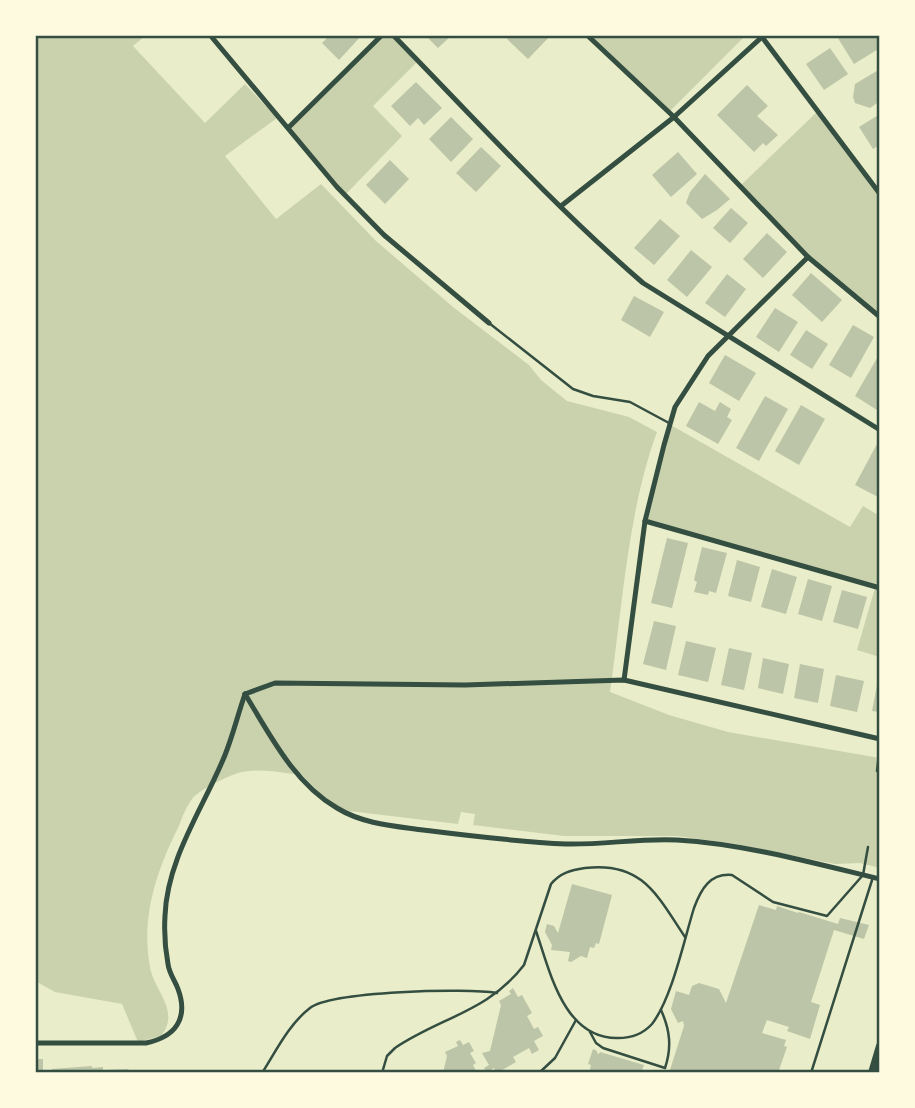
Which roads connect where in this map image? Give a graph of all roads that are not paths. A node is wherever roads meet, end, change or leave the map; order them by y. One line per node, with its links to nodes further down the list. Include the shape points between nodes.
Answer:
1 (210, 35): 7 (street)
2 (382, 35): 7 (street)
3 (393, 35): 9 (street)
4 (587, 35): 6 (street)
5 (762, 36): 6 (street); 8 (street)
6 (674, 117): 9 (street); 10 (street)
7 (289, 127): 12 (street, via 337,187 384,235)
8 (880, 194)
9 (561, 206): 13 (street, via 643,283)
10 (808, 257): 11 (street); 13 (street)
11 (880, 317)
12 (489, 323): 14 (lane, via 573,389 630,402)
13 (728, 335): 14 (street, via 690,382); 15 (street)
14 (670, 423): 16 (street)
15 (880, 430)
16 (645, 522): 17 (street); 18 (street)
17 (880, 588)
18 (624, 680): 19 (street, via 466,685 275,683); 20 (street)
19 (245, 694): 24 (street, via 303,782 352,817 496,839 567,844 667,839 706,842); 32 (street, via 225,755 184,843 164,914 168,967 179,992 180,1022 162,1040)
20 (880, 739)
21 (880, 745): 22 (lane)
22 (877, 771)
23 (868, 847): 24 (lane)
24 (863, 875): 25 (street); 27 (lane, via 823,917 773,902 732,875 721,875 700,893)
25 (877, 878): 37 (lane)
26 (536, 932): 27 (lane, via 556,878 570,871 607,867 633,874 646,884); 28 (lane, via 524,965); 30 (lane, via 553,982)
27 (685, 937): 29 (lane)
28 (497, 993): 34 (lane, via 389,994 320,1002 300,1018); 35 (lane, via 395,1048)
29 (660, 1010): 31 (lane, via 651,1025 635,1036 611,1038); 31 (lane, via 670,1035 665,1068 603,1048)
30 (576, 1020): 31 (lane); 36 (lane, via 555,1058)
31 (590, 1031)
32 (35, 1042)
33 (880, 1046): 38 (main road)
34 (262, 1073)
35 (382, 1073)
36 (538, 1073)
37 (811, 1073)
38 (872, 1073)

